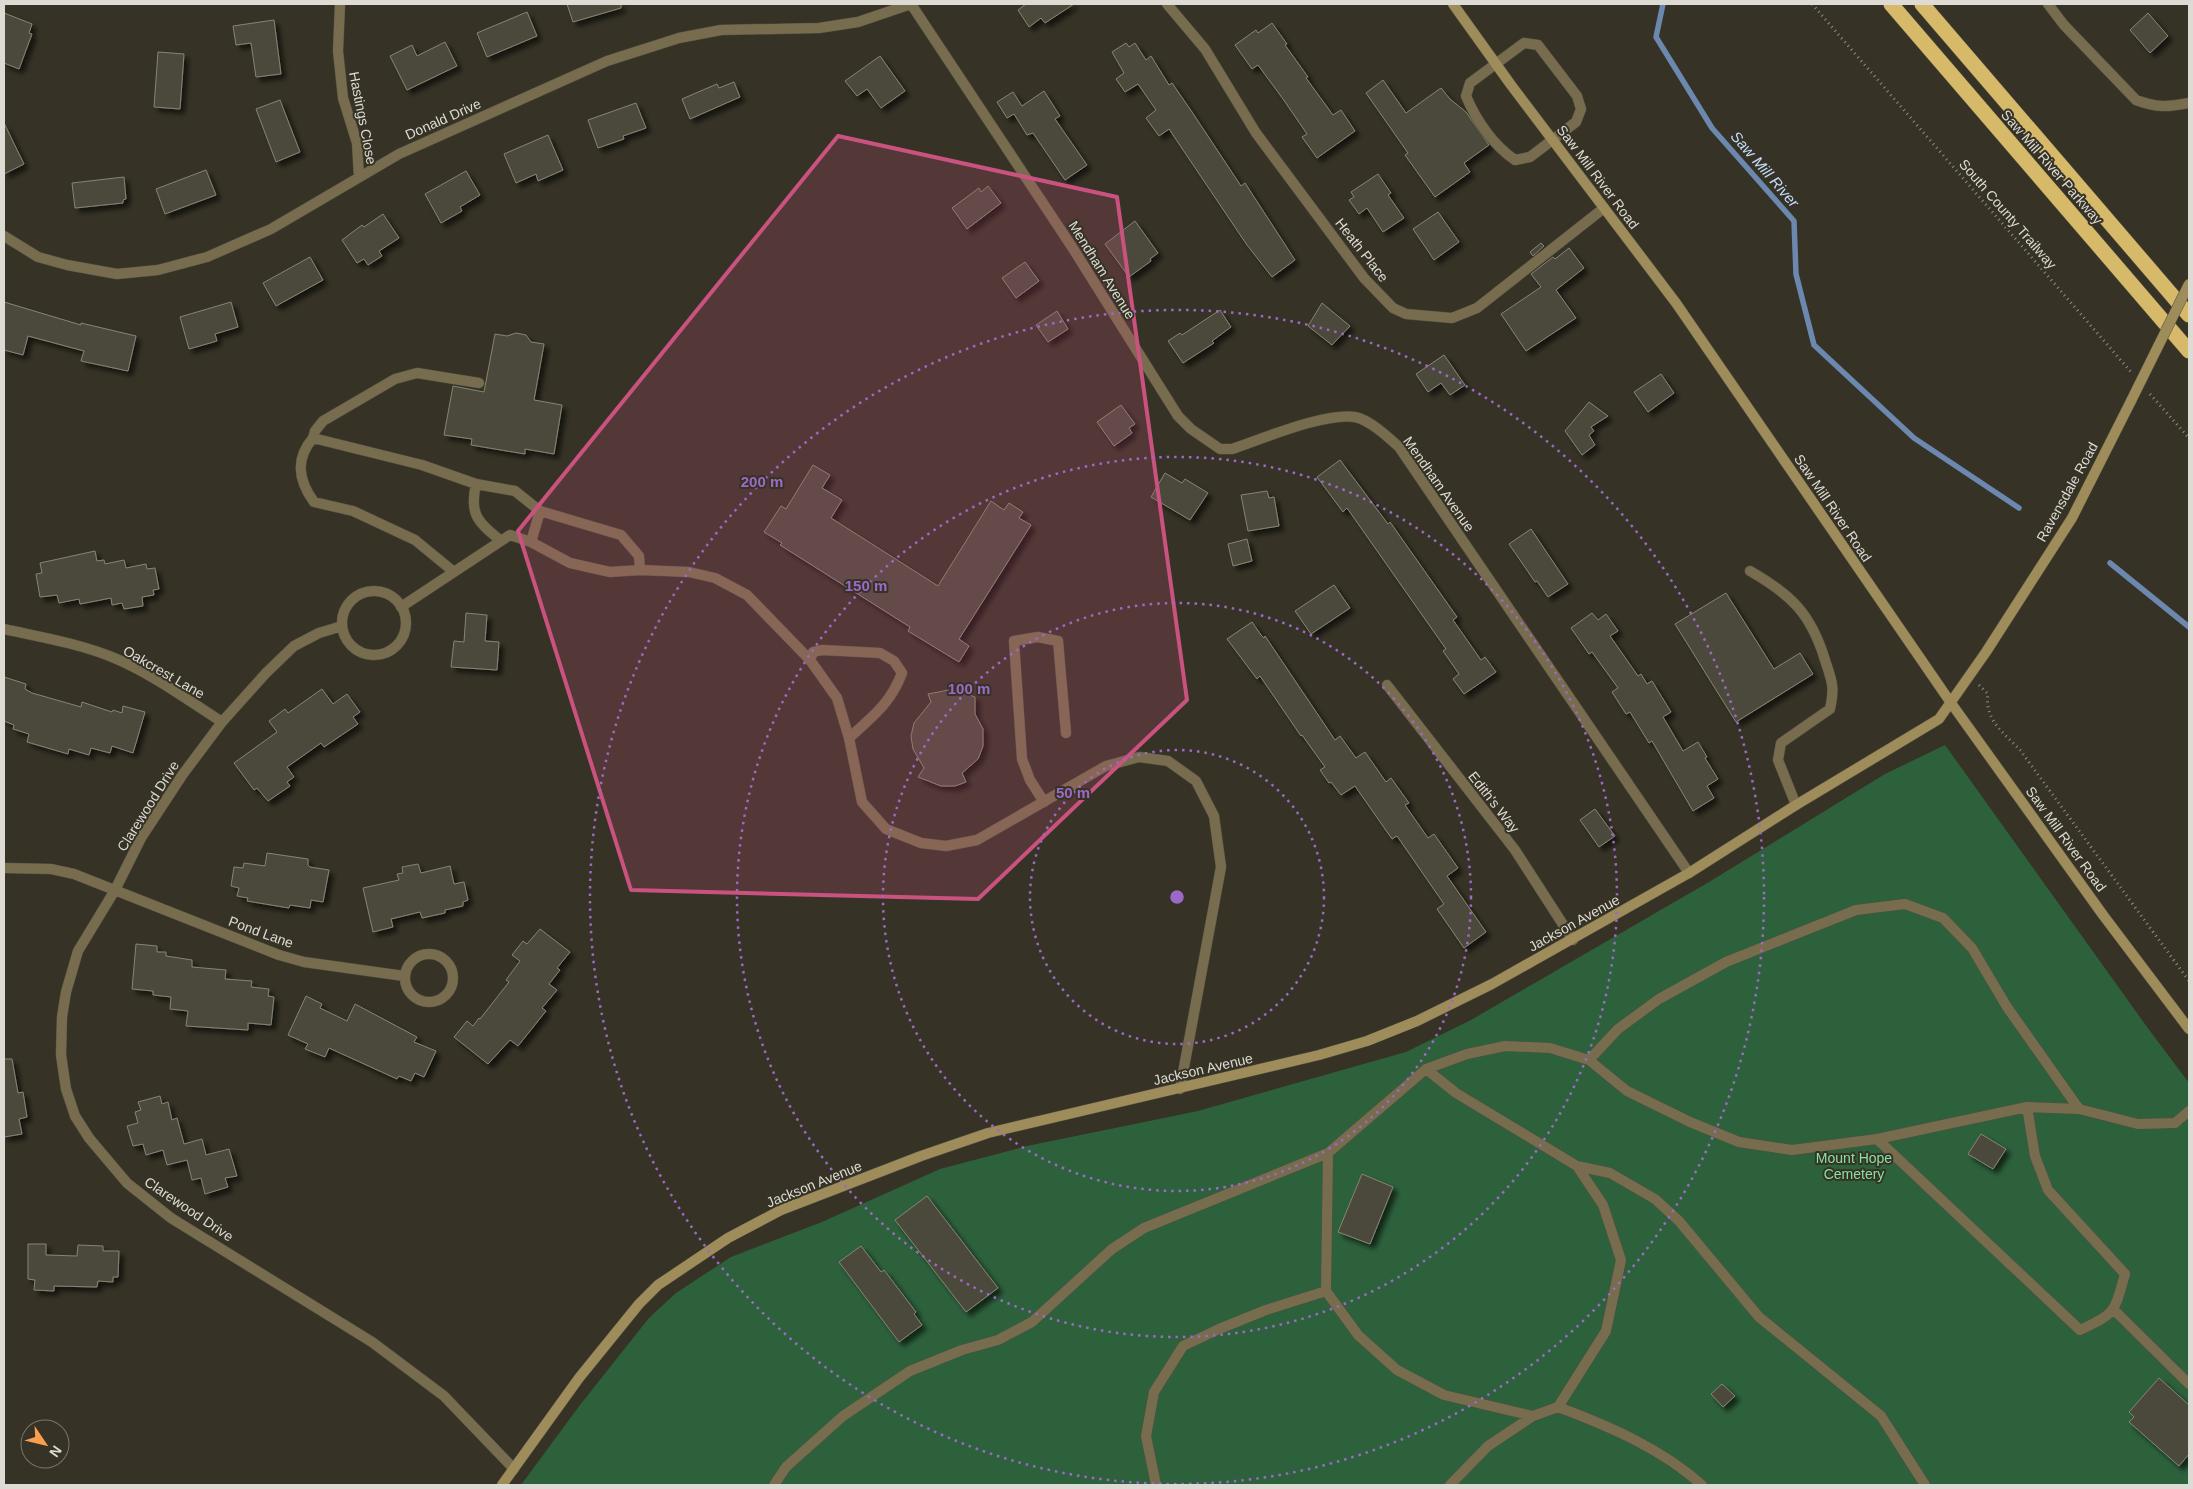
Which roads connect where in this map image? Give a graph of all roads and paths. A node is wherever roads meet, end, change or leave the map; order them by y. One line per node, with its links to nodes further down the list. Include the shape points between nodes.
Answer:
1 (340, 4): 12 (street, Hastings Close, via 338,61 343,98 357,143)
2 (911, 4): 12 (street, Donald Drive, via 858,22 819,28 722,30 679,38 607,61 399,154); 43 (street, Mendham Avenue, via 1072,247 1178,416 1191,430 1220,449 1232,449 1329,417 1356,417 1384,433 1399,448)
3 (1167, 4): 13 (street, Heath Place, via 1204,48 1268,148 1364,278 1393,308 1406,314 1452,318 1477,308)
4 (1453, 4): 9 (main road, Saw Mill River Road)
5 (1812, 4): 18 (path, South County Trailway)
6 (1891, 4): 17 (highway, Saw Mill River Parkway)
7 (1922, 4): 16 (highway, Saw Mill River Parkway)
8 (2048, 4): 10 (street, via 2136,100 2152,106)
9 (1496, 64): 11 (main road, Saw Mill River Road); 11 (street, via 1524,43 1538,45 1577,96 1581,109 1576,122); 11 (street, via 1470,83 1466,96 1501,151 1515,160 1530,157)
10 (2189, 103)
11 (1552, 140): 13 (main road, Saw Mill River Road)
12 (359, 177): 14 (street, Donald Drive, via 271,229 207,257 158,270 117,274 67,265 38,257)
13 (1604, 208): 36 (main road, Saw Mill River Road, via 1676,303)
14 (4, 236)
15 (2189, 284): 34 (main road, Ravensdale Road, bridge, via 2072,518)
16 (2189, 315)
17 (2189, 351)
18 (2132, 374)
19 (479, 383): 21 (street, via 417,373 395,379 324,421)
20 (2145, 388): 22 (path)
21 (313, 438): 23 (street, via 422,465); 29 (street, via 300,460 305,490 314,502 353,511 415,540)
22 (2189, 438)
23 (476, 484): 24 (street, via 515,490); 25 (street, via 475,514 483,526)
24 (540, 512): 26 (street); 27 (street, via 620,535 640,556)
25 (501, 541): 26 (street, via 510,535); 29 (street)
26 (530, 542): 27 (street, via 570,563 610,572)
27 (640, 570): 33 (street, via 688,572 716,578 747,595)
28 (1750, 571): 41 (street, via 1775,585 1809,620 1834,689 1830,709 1781,743 1778,760)
29 (454, 572): 30 (street)
30 (401, 607): 31 (street, via 385,593 364,593 347,606); 31 (street, via 405,617 404,632 388,652 378,655 358,651 347,640)
31 (342, 626): 37 (street, Clarewood Drive, via 294,646)
32 (4, 629): 37 (street, Oakcrest Lane, via 74,644 112,657 146,674)
33 (810, 660): 39 (street, via 837,698); 39 (street, via 814,652 822,650 880,653 894,661 902,673 897,688 882,709)
34 (1970, 676): 36 (main road, Ravensdale Road); 47 (path, via 1988,694 1986,703 2001,733 2026,758)
35 (1387, 685): 45 (street, Edith's Way, via 1515,850)
36 (1951, 703): 41 (main road, Jackson Avenue, via 1939,719); 48 (main road, Saw Mill River Road, via 2103,915)
37 (222, 722): 44 (street, Clarewood Drive, via 141,838)
38 (1066, 733): 40 (street, via 1058,641 1038,637 1014,641 1022,759)
39 (849, 738): 40 (street, via 862,802 886,830 921,843 946,846 977,840)
40 (1044, 802): 51 (street, via 1106,766 1139,757 1168,761 1196,781 1214,816 1221,867)
41 (1796, 805): 43 (main road, Jackson Avenue)
42 (4, 868): 44 (street, Pond Lane, via 51,869)
43 (1689, 873): 45 (main road, Jackson Avenue)
44 (115, 890): 46 (street, Pond Lane, via 279,955 304,962); 63 (street, Clarewood Drive, via 78,952 62,1017 61,1055 66,1089 75,1116 88,1138 127,1184 171,1218 372,1342 444,1396)
45 (1573, 940): 51 (main road, Jackson Avenue, via 1442,1009 1367,1041)
46 (404, 976): 46 (street, via 408,992 428,1002 443,998 452,986 453,978 448,963 442,957 425,953 411,961)
47 (2189, 981)
48 (2189, 1028)
49 (1589, 1060): 50 (street, via 1550,1048 1505,1046 1467,1054); 53 (street, via 1618,1029 1659,999 1726,962 1856,910 1905,904 1943,918 1972,948 2007,1007); 55 (street, via 1627,1091 1739,1142 1792,1150)
50 (1426, 1069): 56 (street); 57 (street, via 1456,1093)
51 (1180, 1089): 63 (main road, Jackson Avenue, via 988,1133 781,1210 728,1238 658,1285 639,1304 579,1378)
52 (2026, 1107): 53 (street); 55 (street); 59 (street, via 2035,1156 2048,1190 2126,1274)
53 (2079, 1109): 54 (street, via 2138,1124 2175,1123)
54 (2189, 1111)
55 (1877, 1139): 59 (street, via 2080,1330)
56 (1328, 1153): 58 (street); 65 (street, via 1144,1228 1112,1248 1032,1322 998,1340 962,1350 910,1371 843,1416 786,1467)
57 (1577, 1166): 61 (street, via 1603,1205 1621,1260 1606,1331); 69 (street, via 1610,1173 1655,1200 1679,1221 1759,1317 1881,1416)
58 (1326, 1291): 62 (street, via 1358,1335 1398,1370 1444,1395); 66 (street, via 1218,1329 1183,1346 1154,1392 1146,1436)
59 (2114, 1310): 60 (street)
60 (2188, 1381)
61 (1558, 1407): 62 (street); 68 (street, via 1608,1425 1685,1470)
62 (1533, 1416): 67 (street, via 1488,1446)
63 (514, 1469): 64 (main road, Jackson Avenue)
64 (502, 1485)
65 (774, 1485)
66 (1156, 1485)
67 (1450, 1485)
68 (1702, 1485)
69 (1925, 1485)

